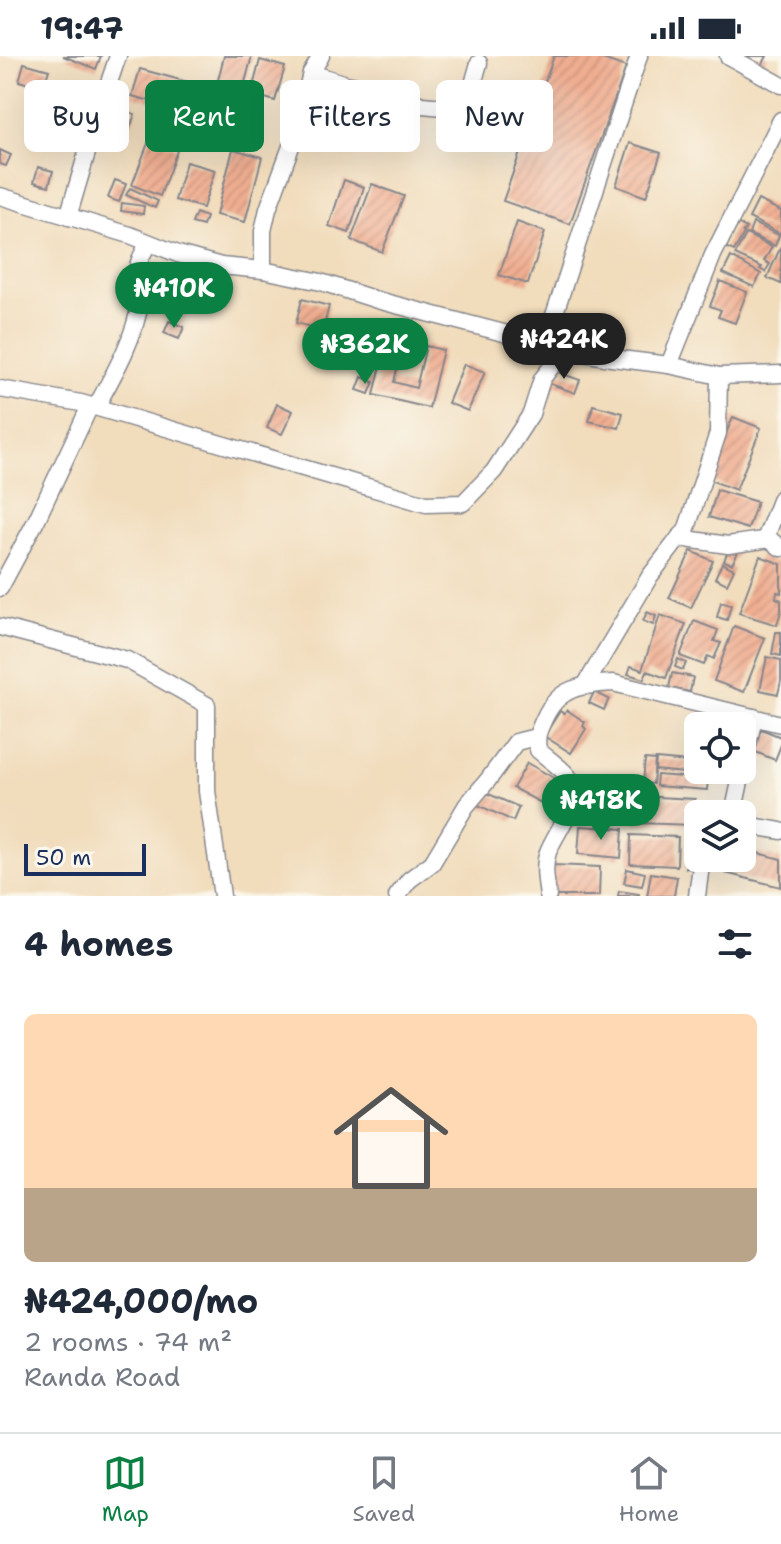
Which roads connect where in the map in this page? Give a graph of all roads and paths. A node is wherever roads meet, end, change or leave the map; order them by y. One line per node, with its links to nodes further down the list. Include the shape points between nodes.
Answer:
1 (118, 56): 12 (street)
2 (321, 56): 6 (street)
3 (639, 56): 15 (street)
4 (728, 56): 8 (street)
5 (479, 63): 7 (street)
6 (311, 73): 9 (street); 14 (street, via 268,209)
7 (474, 80)
8 (781, 85)
9 (436, 106)
10 (781, 120): 17 (street, via 713,255)
11 (0, 196): 12 (street)
12 (68, 217): 13 (street)
13 (149, 243): 14 (street, via 221,266); 21 (street, via 137,266 141,299 136,318 121,361)
14 (263, 270): 15 (street)
15 (545, 343): 16 (street)
16 (565, 349): 17 (street); 21 (street, via 542,379 531,414 494,471 463,503 426,504)
17 (669, 365): 19 (street)
18 (781, 374): 19 (street)
19 (719, 376): 23 (street, via 718,433 686,531)
20 (0, 389): 21 (street)
21 (93, 407): 25 (street)
22 (781, 498): 24 (street, via 766,537)
23 (679, 538): 24 (street); 27 (street, via 650,576)
24 (776, 544)
25 (0, 588)
26 (0, 627): 35 (street, via 127,660 207,705 207,791)
27 (586, 684): 28 (street, via 613,683); 31 (street, via 549,705)
28 (733, 712)
29 (756, 718): 30 (street)
30 (781, 724)
31 (536, 737): 36 (street, via 516,742 466,806 432,863); 37 (street, via 538,750 574,788 574,801 548,853)
32 (756, 827): 33 (street)
33 (781, 831)
34 (700, 872): 38 (street)
35 (222, 896)
36 (397, 896)
37 (548, 896)
38 (697, 896)

